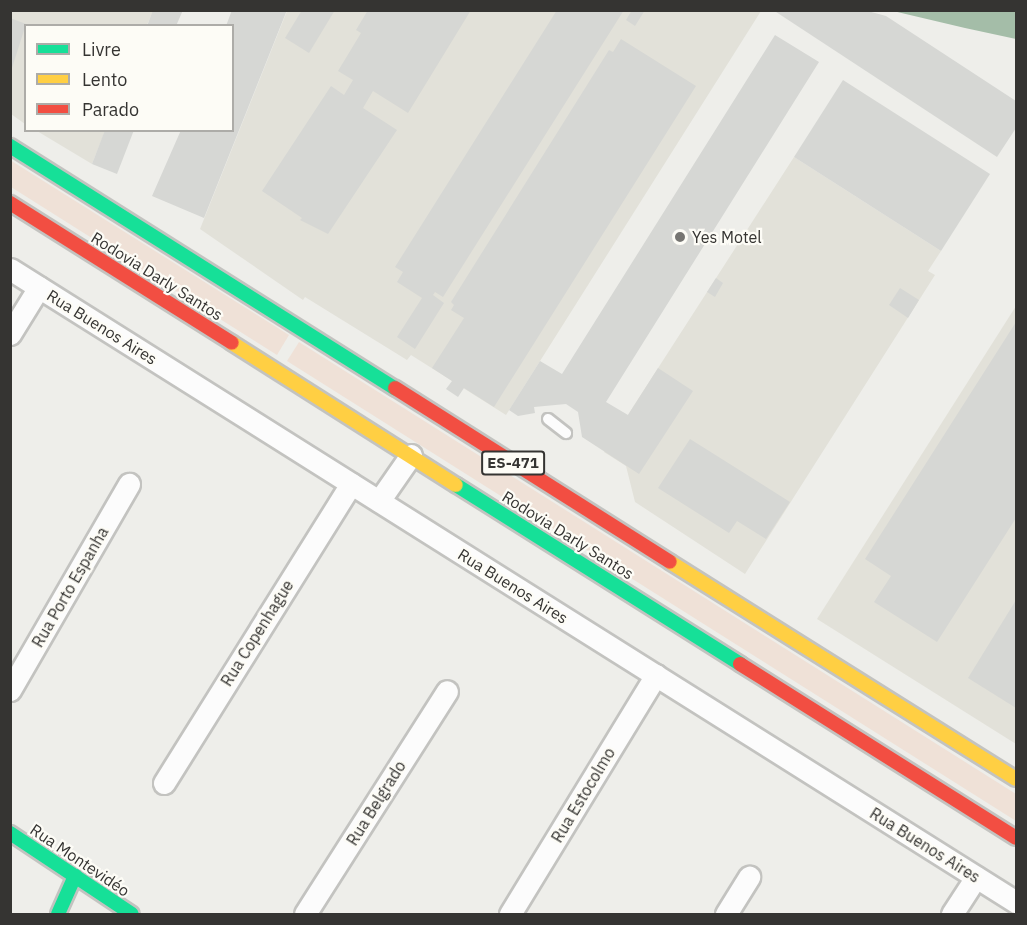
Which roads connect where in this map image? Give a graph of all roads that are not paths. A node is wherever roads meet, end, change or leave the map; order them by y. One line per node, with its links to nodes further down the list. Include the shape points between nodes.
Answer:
1 (10, 146): 15 (main road, Rodovia Darly Santos / ES-471)
2 (10, 203): 8 (main road, Rodovia Darly Santos / ES-471)
3 (10, 269): 4 (street, Rua Buenos Aires)
4 (39, 287): 5 (street); 10 (street, Rua Buenos Aires)
5 (10, 334)
6 (548, 419): 7 (lane)
7 (566, 434)
8 (411, 455): 11 (street); 18 (main road, Rodovia Darly Santos / ES-471)
9 (129, 484): 13 (street, Rua Porto Espanha)
10 (351, 484): 11 (street, Rua Buenos Aires); 16 (street, Rua Copenhague)
11 (379, 501): 12 (street, Rua Buenos Aires)
12 (656, 675): 21 (street, Rua Buenos Aires); 26 (street, Rua Estocolmo)
13 (10, 690)
14 (447, 691): 25 (street, Rua Belgrado)
15 (1017, 779)
16 (164, 783)
17 (10, 833): 19 (main road, Rua Montevidéo)
18 (1017, 838)
19 (75, 876): 23 (main road); 24 (main road, Rua Montevidéo)
20 (749, 877): 27 (street)
21 (976, 877): 22 (street, Rua Buenos Aires); 28 (street)
22 (1017, 902)
23 (58, 915)
24 (132, 915)
25 (305, 915)
26 (510, 915)
27 (726, 915)
28 (952, 915)

